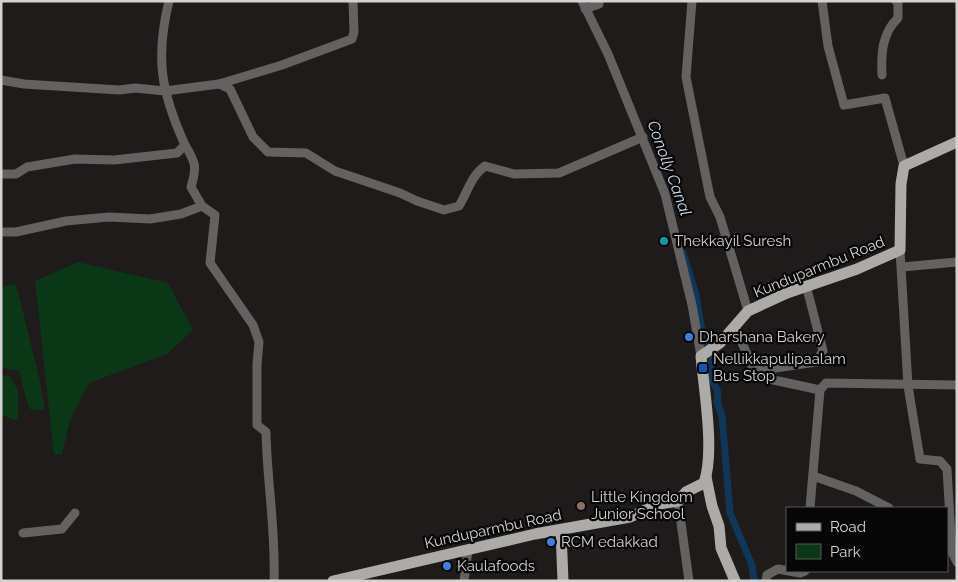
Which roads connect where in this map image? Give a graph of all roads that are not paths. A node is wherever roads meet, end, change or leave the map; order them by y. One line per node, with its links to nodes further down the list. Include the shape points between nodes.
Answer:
1 (169, 1): 11 (street, via 161,74)
2 (353, 1): 10 (street, via 352,39)
3 (692, 1): 23 (street, via 686,77 710,197 720,217)
4 (896, 1): 8 (street, via 898,18 889,26 883,45)
5 (599, 2): 7 (street)
6 (825, 2): 15 (street, via 828,46 844,105 885,98)
7 (584, 6): 12 (street)
8 (882, 76)
9 (1, 80): 11 (street)
10 (219, 84): 11 (street); 12 (street, via 230,89 253,137 268,152 306,153 335,171 444,210 459,206 474,174 485,166 514,174 559,173)
11 (165, 91): 14 (street)
12 (643, 137): 25 (street, via 670,212)
13 (957, 142): 15 (main road)
14 (185, 145): 16 (street, via 177,153 114,160 75,158 27,167 16,174); 17 (street, via 196,171 191,187)
15 (904, 166): 19 (main road, Kunduparmbu Road)
16 (1, 174)
17 (202, 206): 18 (street, via 181,214 150,219 109,217); 43 (street, via 215,215 210,263 253,325 259,342 257,425 266,432)
18 (1, 232)
19 (900, 250): 21 (street); 22 (main road, Kunduparmbu Road)
20 (957, 262): 21 (street)
21 (902, 266): 28 (street)
22 (806, 286): 23 (main road, Kunduparmbu Road); 26 (street, via 822,352 816,362)
23 (748, 311): 24 (main road, Kunduparmbu Road)
24 (735, 326): 25 (main road, Kunduparmbu Road); 26 (street)
25 (707, 353): 30 (main road)
26 (754, 371): 29 (street, via 769,379)
27 (957, 385): 28 (street)
28 (908, 386): 29 (street, via 826,383); 38 (street, via 920,459 940,461 947,469)
29 (820, 390): 31 (street)
30 (706, 476): 32 (main road, Kunduparmbu Road, via 704,484 686,492); 48 (main road, via 719,526 721,548)
31 (813, 476): 33 (street); 34 (street, via 856,491)
32 (678, 500): 36 (main road, Kunduparmbu Road, via 630,516); 47 (street)
33 (810, 507)
34 (887, 507)
35 (75, 513): 37 (street, via 62,529)
36 (560, 530): 39 (main road, Kunduparmbu Road); 46 (main road)
37 (23, 534)
38 (949, 540): 40 (street)
39 (468, 550): 44 (main road, Kunduparmbu Road); 45 (street)
40 (952, 552): 41 (street)
41 (957, 562)
42 (786, 570): 49 (street, via 778,569 767,575)
43 (274, 581)
44 (333, 581)
45 (464, 581)
46 (563, 581)
47 (689, 581)
48 (735, 581)
49 (766, 581)

